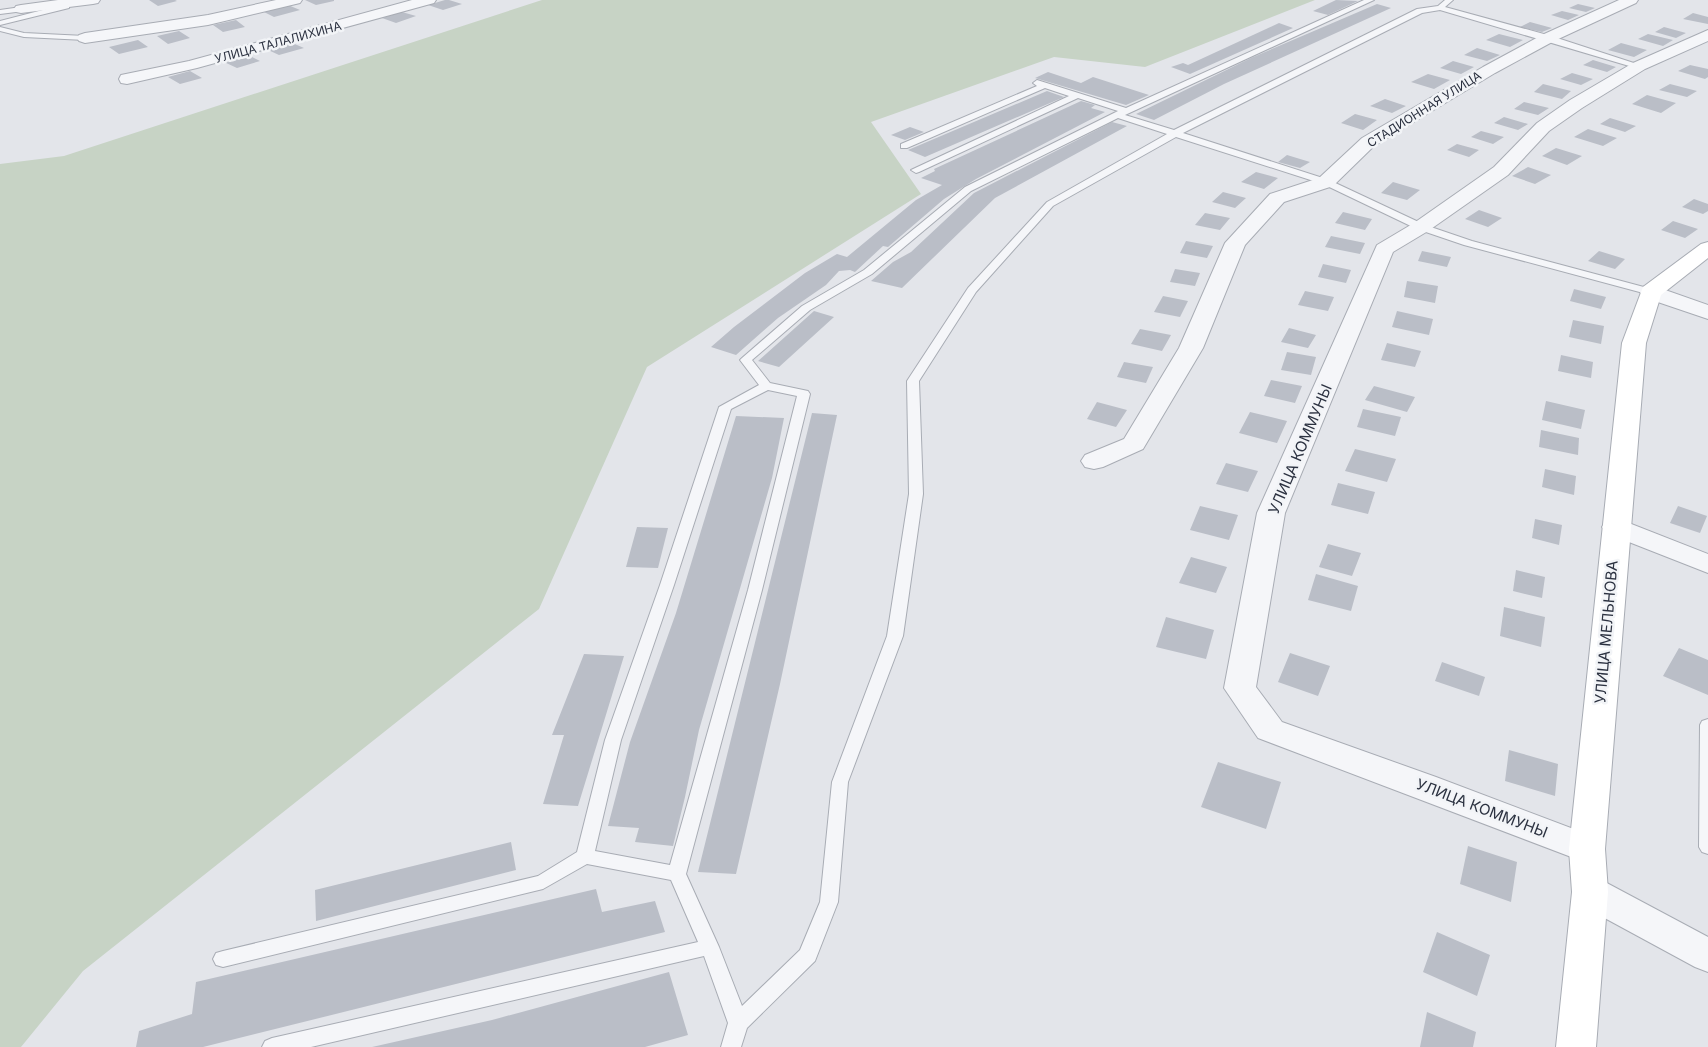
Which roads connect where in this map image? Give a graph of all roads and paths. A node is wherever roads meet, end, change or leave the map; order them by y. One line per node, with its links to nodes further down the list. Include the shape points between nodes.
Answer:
1 (295, 0): 12 (street, via 208,20)
2 (429, 0): 15 (street, УЛИЦА ТАЛАЛИХИНА, via 191,65)
3 (1370, 0): 17 (lane)
4 (1631, 0): 13 (street, СТАДИОННАЯ УЛИЦА)
5 (88, 1): 7 (street); 9 (lane)
6 (1445, 4): 13 (lane); 18 (lane, via 1420,11)
7 (21, 9): 8 (lane)
8 (0, 12)
9 (0, 23)
10 (0, 30): 12 (lane, via 24,35)
11 (1708, 35): 14 (street, УЛИЦА КОММУНЫ)
12 (85, 38)
13 (1548, 38): 14 (lane); 21 (street, СТАДИОННАЯ УЛИЦА, via 1368,142)
14 (1639, 66): 22 (street, УЛИЦА КОММУНЫ, via 1543,127 1501,171)
15 (127, 79)
16 (1078, 96): 17 (lane); 19 (lane, via 1041,84); 20 (lane)
17 (1122, 113): 18 (lane); 26 (lane, via 968,189 868,272 806,308 746,360)
18 (1174, 134): 21 (lane); 39 (lane, via 1050,204 972,290 913,381 916,494 895,636 840,782 829,902 808,955)
19 (904, 146)
20 (916, 170)
21 (1326, 182): 22 (lane); 27 (street, СТАДИОННАЯ УЛИЦА, via 1277,198 1235,243 1191,348 1134,444)
22 (1421, 228): 24 (lane); 32 (street, УЛИЦА КОММУНЫ, via 1384,249 1271,513 1240,688 1270,730)
23 (1708, 248): 24 (main road)
24 (1651, 292): 25 (street); 28 (main road, УЛИЦА МЕЛЬНОВА, via 1634,343)
25 (1708, 312)
26 (766, 386): 33 (lane, via 725,407 613,740); 34 (lane, via 804,394 756,590)
27 (1094, 461)
28 (1616, 528): 29 (street); 32 (main road, УЛИЦА МЕЛЬНОВА)
29 (1708, 564)
30 (1708, 725): 31 (lane)
31 (1708, 848)
32 (1587, 849): 35 (main road, УЛИЦА МЕЛЬНОВА)
33 (585, 856): 34 (lane); 38 (lane, via 543,882)
34 (677, 874): 36 (lane)
35 (1590, 892): 37 (street); 42 (main road, УЛИЦА МЕЛЬНОВА)
36 (710, 947): 39 (lane); 40 (lane)
37 (1708, 956)
38 (223, 959)
39 (738, 1022): 41 (lane)
40 (272, 1047)
41 (732, 1047)
42 (1576, 1047)

